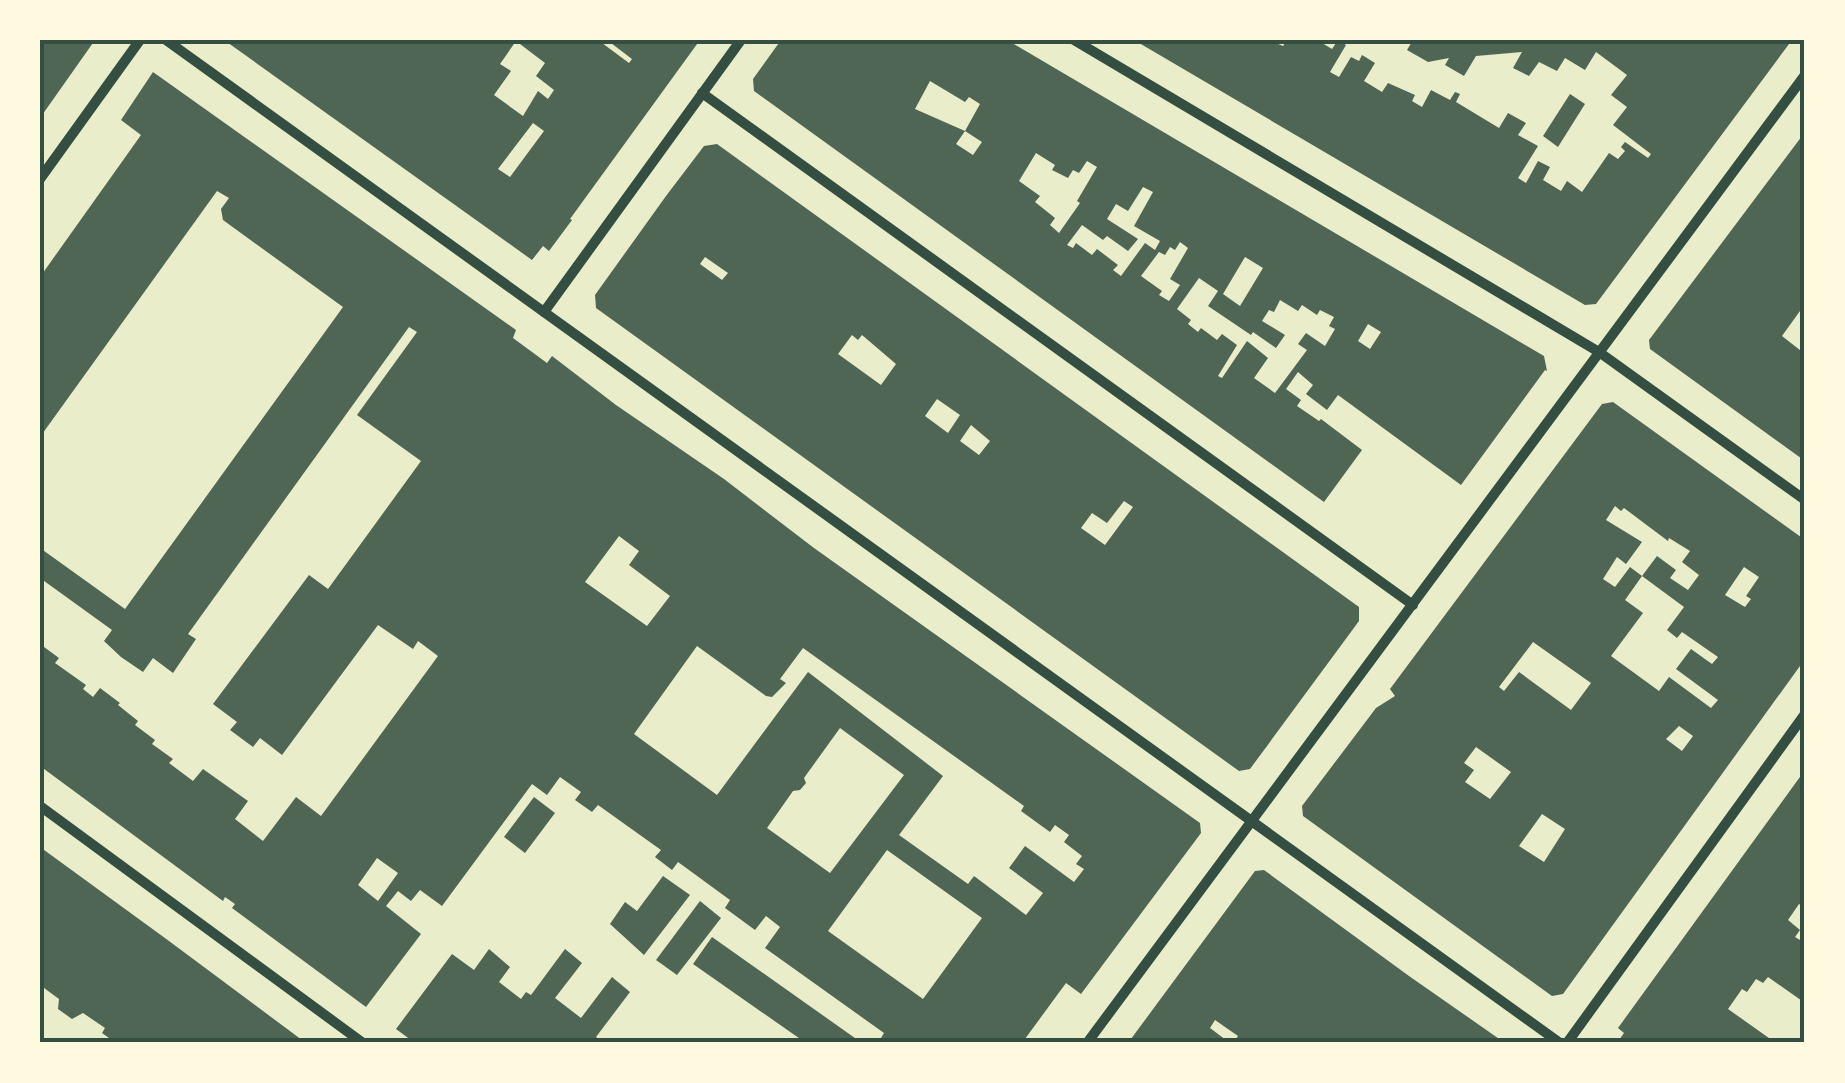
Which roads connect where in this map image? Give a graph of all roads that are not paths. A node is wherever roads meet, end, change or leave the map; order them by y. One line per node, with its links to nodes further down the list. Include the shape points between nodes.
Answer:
1 (140, 40): 7 (street)
2 (166, 40): 8 (street)
3 (741, 40): 6 (street)
4 (1074, 40): 9 (street)
5 (1805, 75): 9 (street)
6 (702, 93): 8 (street); 11 (street)
7 (40, 179)
8 (544, 312): 14 (street)
9 (1599, 352): 10 (street); 11 (street)
10 (1805, 500)
11 (1413, 605): 14 (street)
12 (1805, 714): 18 (street)
13 (40, 806): 15 (street)
14 (1251, 820): 16 (street); 17 (street)
15 (363, 1043)
16 (1087, 1043)
17 (1560, 1043)
18 (1567, 1043)

